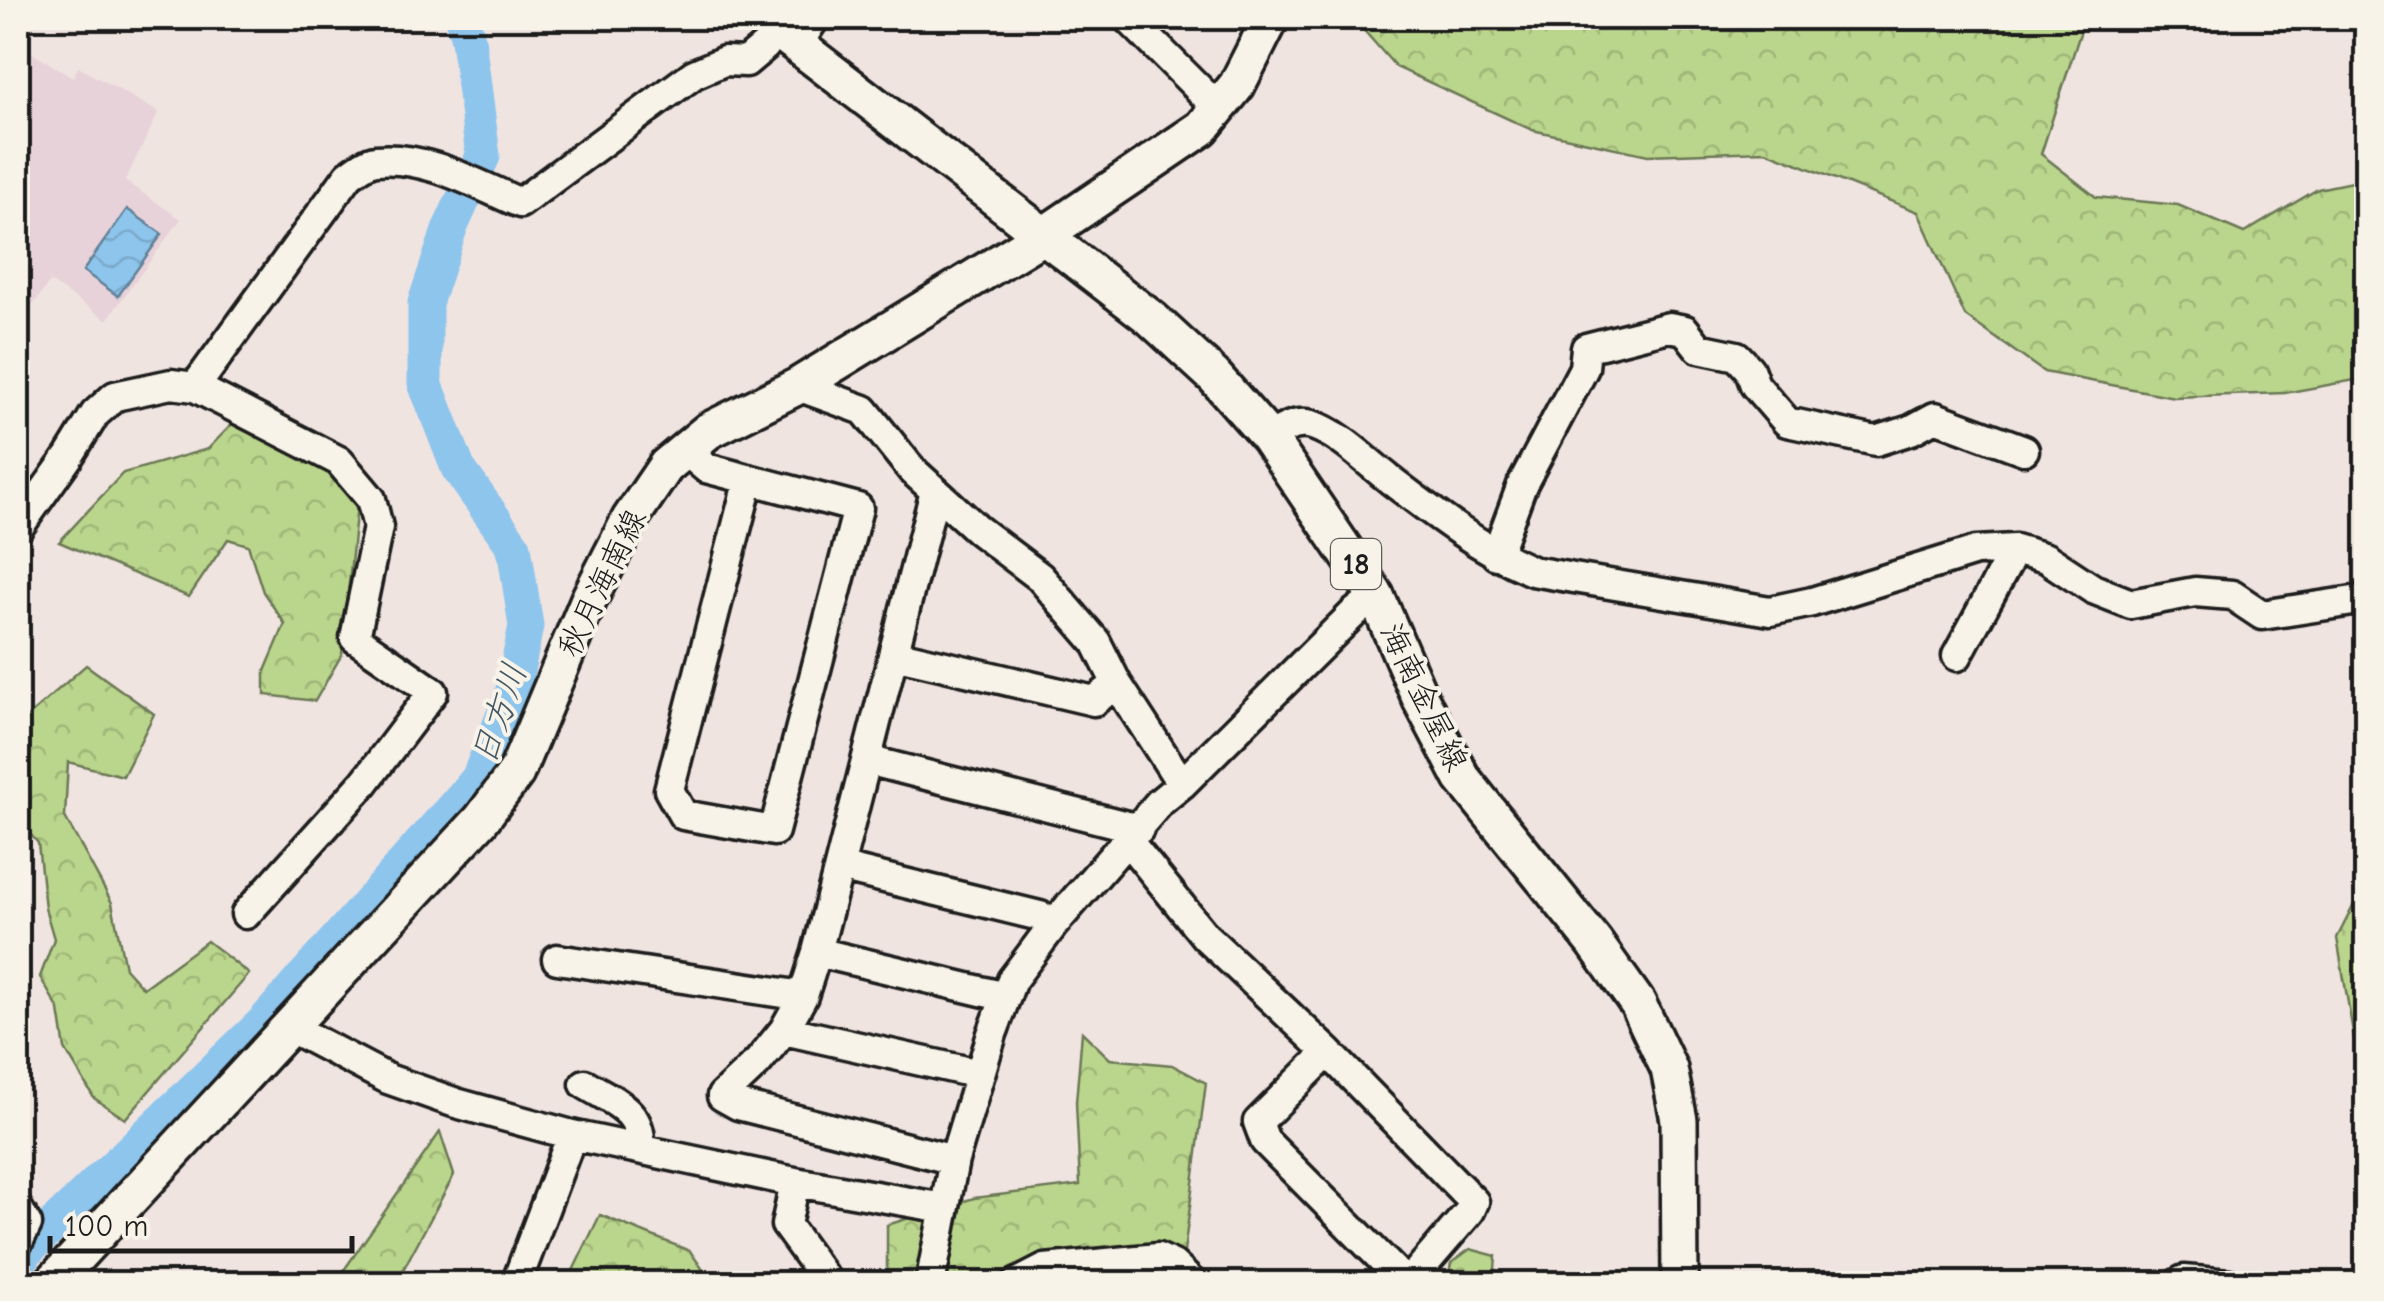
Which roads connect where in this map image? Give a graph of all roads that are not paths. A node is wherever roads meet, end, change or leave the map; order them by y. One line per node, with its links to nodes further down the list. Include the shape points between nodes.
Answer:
1 (1128, 18): 4 (street)
2 (1271, 18): 4 (main road, 秋月海南線, via 1237,86)
3 (788, 27): 5 (main road, 海南金屋線 / 18); 7 (street, via 746,62 724,61 694,74 520,203 410,162 372,160 348,175)
4 (1218, 108): 5 (main road, 秋月海南線, via 1202,128)
5 (1044, 235): 6 (main road, 秋月海南線); 8 (main road, 海南金屋線 / 18, via 1152,319)
6 (798, 386): 9 (main road, 秋月海南線, via 708,431); 12 (street, via 864,410)
7 (194, 387): 13 (street, via 170,384 115,396 94,414); 25 (street, via 339,461 371,498 378,528 355,638 434,692 364,783)
8 (1268, 437): 15 (street, via 1298,423 1314,425); 16 (main road, 海南金屋線 / 18)
9 (686, 450): 11 (street, via 706,468); 31 (main road, 秋月海南線, via 666,466 630,520 516,772 481,820)
10 (2024, 450): 15 (street, via 1935,417 1876,442 1787,422 1737,356 1700,348 1685,330 1669,327 1586,348 1584,368 1522,485)
11 (749, 479): 11 (street, via 858,508 774,831 683,815 668,790)
12 (935, 491): 18 (street); 20 (street, via 1040,577 1096,642)
13 (18, 528)
14 (2016, 549): 15 (street, via 1976,551 1770,611 1532,571); 17 (street, via 2131,604 2195,592 2232,596 2262,615); 19 (street)
15 (1496, 555)
16 (1376, 596): 22 (street); 50 (main road, 海南金屋線 / 18, via 1462,778 1616,973 1669,1069 1679,1120)
17 (2366, 599)
18 (894, 654): 20 (street, via 1094,701); 21 (street)
19 (1957, 656)
20 (1117, 684): 22 (street)
21 (866, 760): 23 (street); 24 (street)
22 (1182, 784): 23 (street)
23 (1134, 835): 26 (street); 33 (street, via 1205,936)
24 (839, 868): 26 (street); 27 (street)
25 (246, 914)
26 (1054, 924): 30 (street)
27 (817, 952): 29 (street); 30 (street)
28 (557, 958): 29 (street)
29 (803, 996): 32 (street)
30 (1006, 997): 34 (street)
31 (290, 1028): 36 (street, via 388,1080); 43 (main road, 秋月海南線)
32 (784, 1030): 34 (street); 38 (street, via 722,1096)
33 (1328, 1052): 49 (street, via 1474,1202); 49 (street, via 1258,1122 1265,1142)
34 (980, 1074): 38 (street)
35 (585, 1084): 37 (street, via 632,1113 641,1128)
36 (572, 1135): 37 (street); 44 (street)
37 (640, 1149): 39 (street)
38 (954, 1160): 40 (street)
39 (794, 1182): 40 (street); 45 (street, via 786,1225)
40 (944, 1208): 46 (street)
41 (18, 1209): 42 (street, via 27,1224)
42 (18, 1242)
43 (51, 1284)
44 (516, 1284)
45 (829, 1284)
46 (930, 1284)
47 (1016, 1284): 48 (street, via 1046,1269 1158,1258)
48 (1193, 1284)
49 (1410, 1284)
50 (1680, 1284)
51 (2177, 1284): 52 (street)
52 (2230, 1284)

